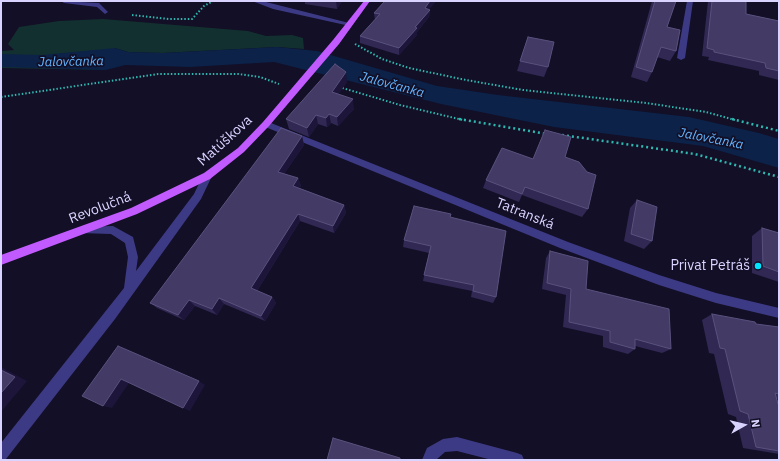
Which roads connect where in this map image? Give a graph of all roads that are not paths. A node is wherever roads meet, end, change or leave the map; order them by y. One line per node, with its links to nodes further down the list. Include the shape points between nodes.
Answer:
1 (64, 1): 5 (street, via 99,4)
2 (255, 1): 6 (street, via 273,8)
3 (367, 1): 6 (main road, Matúškova)
4 (690, 1): 7 (street)
5 (105, 12)
6 (350, 24): 8 (main road, Matúškova)
7 (681, 58)
8 (266, 124): 9 (main road, Matúškova, via 241,150); 13 (street, Tatranská, via 622,266 716,298)
9 (207, 176): 10 (main road, Revolučná, via 134,211); 12 (street, Matúškova, via 198,196)
10 (84, 230): 11 (main road, Revolučná); 12 (street, via 113,230 129,240 133,257)
11 (1, 260)
12 (129, 290): 14 (street, Matúškova)
13 (779, 313)
14 (1, 454)
15 (430, 460): 16 (street, via 432,453 443,446 457,444)
16 (517, 460)

